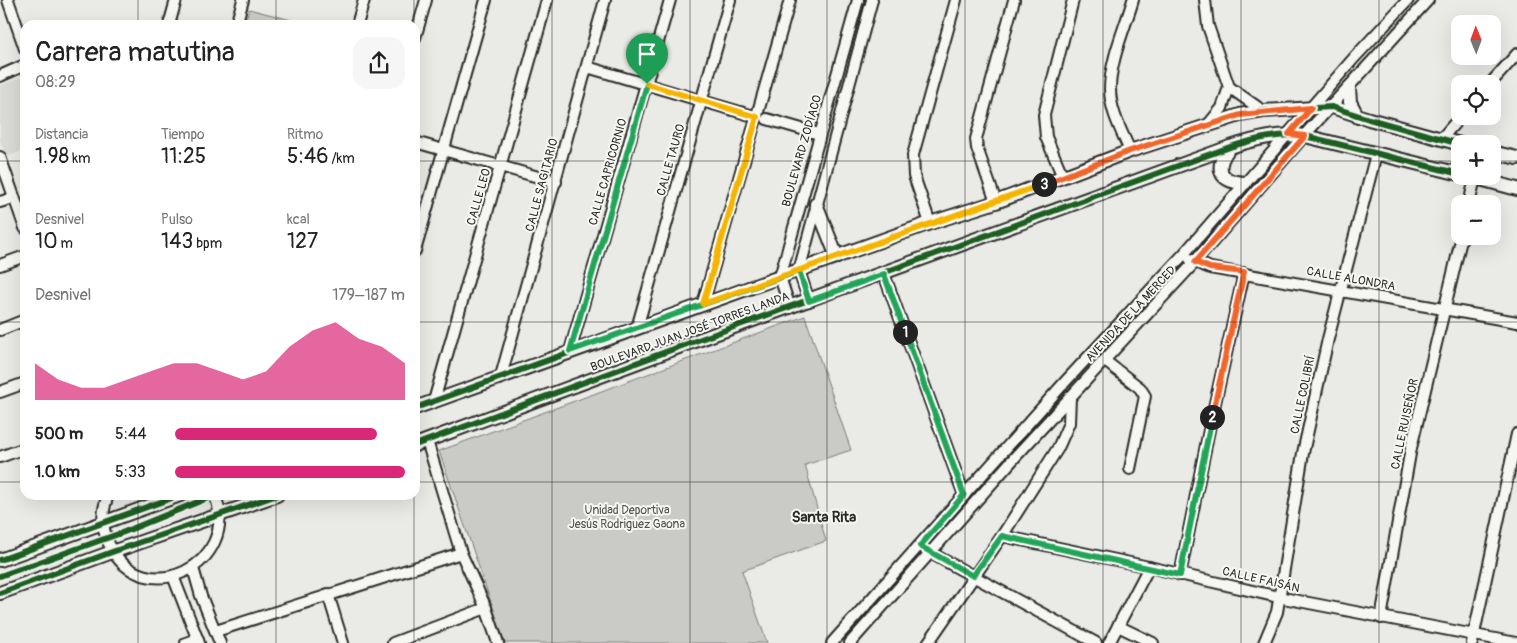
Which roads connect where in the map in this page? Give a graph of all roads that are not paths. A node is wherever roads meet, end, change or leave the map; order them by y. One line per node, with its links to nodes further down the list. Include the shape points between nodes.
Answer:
1 (8, 0): 25 (street)
2 (176, 0): 21 (street)
3 (243, 0): 22 (street)
4 (364, 0): 23 (street)
5 (426, 0): 24 (street)
6 (486, 0): 49 (street)
7 (547, 0): 55 (street, CALLE LEO)
8 (605, 0): 28 (street, CALLE SAGITARIO)
9 (670, 0): 31 (street, CALLE CAPRICORNIO)
10 (730, 0): 34 (street, CALLE TAURO)
11 (790, 0): 39 (street)
12 (858, 0): 42 (street, BOULEVARD ZODÍACO)
13 (872, 0): 65 (street)
14 (956, 0): 67 (street, via 913,155 914,176)
15 (1014, 0): 64 (street, via 976,139)
16 (1074, 0): 57 (street, via 1044,115 1046,137)
17 (1133, 0): 50 (street, via 1110,90 1114,115)
18 (1205, 0): 32 (street, via 1208,26)
19 (1408, 0): 36 (street, AVENIDA DE LA MERCED)
20 (1428, 0): 33 (street, AVENIDA DE LA MERCED)
21 (170, 20)
22 (237, 20)
23 (359, 20)
24 (420, 21)
25 (20, 35)
26 (1517, 54): 29 (street)
27 (20, 67): 30 (street)
28 (587, 68): 31 (street); 58 (street, CALLE SAGITARIO)
29 (1498, 75)
30 (0, 76)
31 (647, 84): 34 (street); 88 (street, CALLE CAPRICORNIO)
32 (1229, 87): 37 (street); 41 (street, via 1222,108)
33 (1349, 88): 35 (street, AVENIDA DE LA MERCED); 38 (main road, via 1350,102)
34 (701, 100): 39 (street); 86 (street, CALLE TAURO)
35 (1332, 107): 36 (main road, BOULEVARD JUAN JOSÉ TORRES LANDA); 38 (main road, BOULEVARD JUAN JOSÉ TORRES LANDA); 44 (street, AVENIDA DE LA MERCED)
36 (1311, 108): 37 (main road, BOULEVARD JUAN JOSÉ TORRES LANDA); 43 (street, AVENIDA DE LA MERCED)
37 (1263, 112): 41 (main road, BOULEVARD JUAN JOSÉ TORRES LANDA, via 1240,115)
38 (1358, 116): 45 (main road, BOULEVARD JUAN JOSÉ TORRES LANDA)
39 (762, 118): 42 (street); 81 (street)
40 (1453, 125): 45 (street)
41 (1207, 126): 50 (main road, BOULEVARD JUAN JOSÉ TORRES LANDA)
42 (819, 134): 78 (street, BOULEVARD ZODÍACO)
43 (1289, 134): 44 (main road, BOULEVARD JUAN JOSÉ TORRES LANDA); 48 (main road, BOULEVARD JUAN JOSÉ TORRES LANDA); 59 (street, AVENIDA DE LA MERCED)
44 (1305, 136): 51 (main road, BOULEVARD JUAN JOSÉ TORRES LANDA); 73 (street, AVENIDA DE LA MERCED)
45 (1441, 139): 46 (main road, BOULEVARD JUAN JOSÉ TORRES LANDA)
46 (1451, 142)
47 (420, 143): 49 (street)
48 (1230, 146): 59 (main road, via 1220,163 1222,175 1227,180); 77 (main road, BOULEVARD JUAN JOSÉ TORRES LANDA)
49 (443, 150): 55 (street); 68 (street)
50 (1130, 151): 57 (main road, BOULEVARD JUAN JOSÉ TORRES LANDA)
51 (1376, 154): 56 (main road, BOULEVARD JUAN JOSÉ TORRES LANDA); 79 (street, CALLE COLIBRÍ)
52 (1501, 154): 54 (main road)
53 (0, 157): 62 (street)
54 (1517, 158)
55 (500, 166): 58 (street); 94 (street, CALLE LEO)
56 (1451, 172)
57 (1063, 176): 64 (main road, BOULEVARD JUAN JOSÉ TORRES LANDA)
58 (556, 182): 90 (street, CALLE SAGITARIO)
59 (1245, 183): 70 (street, AVENIDA DE LA MERCED)
60 (1501, 184): 61 (main road)
61 (1516, 188)
62 (14, 198): 63 (street); 66 (street)
63 (0, 202)
64 (996, 202): 67 (main road, BOULEVARD JUAN JOSÉ TORRES LANDA)
65 (816, 204): 71 (main road); 75 (street)
66 (20, 214)
67 (930, 223): 71 (main road, BOULEVARD JUAN JOSÉ TORRES LANDA)
68 (420, 233)
69 (1460, 245): 83 (street, CALLE RUISEÑOR)
70 (1183, 254): 73 (street, CALLE ALONDRA); 101 (street, AVENIDA DE LA MERCED)
71 (837, 257): 75 (main road, BOULEVARD JUAN JOSÉ TORRES LANDA)
72 (20, 258): 74 (street)
73 (1195, 262): 76 (street, CALLE ALONDRA, via 1210,268); 89 (street, AVENIDA DE LA MERCED)
74 (0, 265)
75 (799, 271): 78 (main road, BOULEVARD JUAN JOSÉ TORRES LANDA); 80 (street)
76 (1244, 272): 79 (street, CALLE ALONDRA); 116 (street)
77 (884, 274): 80 (main road, BOULEVARD JUAN JOSÉ TORRES LANDA); 101 (street)
78 (780, 277): 81 (main road, BOULEVARD JUAN JOSÉ TORRES LANDA); 82 (street)
79 (1342, 290): 83 (street, CALLE ALONDRA); 121 (street, CALLE COLIBRÍ, via 1303,453)
80 (809, 301): 82 (main road, BOULEVARD JUAN JOSÉ TORRES LANDA)
81 (703, 304): 86 (main road, BOULEVARD JUAN JOSÉ TORRES LANDA)
82 (790, 308): 97 (main road, BOULEVARD JUAN JOSÉ TORRES LANDA)
83 (1444, 309): 85 (street, CALLE ALONDRA); 123 (street, CALLE RUISEÑOR, via 1411,448)
84 (20, 322): 87 (street)
85 (1517, 322)
86 (637, 328): 88 (main road, BOULEVARD JUAN JOSÉ TORRES LANDA)
87 (0, 330)
88 (570, 351): 90 (main road, BOULEVARD JUAN JOSÉ TORRES LANDA)
89 (1105, 361): 93 (street, AVENIDA DE LA MERCED); 100 (street, via 1140,388 1145,396)
90 (501, 376): 94 (main road, BOULEVARD JUAN JOSÉ TORRES LANDA)
91 (20, 385): 92 (street)
92 (0, 392)
93 (1070, 397): 108 (street, via 1066,434); 112 (street, AVENIDA DE LA MERCED)
94 (434, 401): 95 (main road, BOULEVARD JUAN JOSÉ TORRES LANDA)
95 (420, 406)
96 (1517, 434): 126 (street)
97 (421, 443): 111 (street)
98 (20, 450): 99 (street)
99 (0, 457)
100 (1130, 469)
101 (964, 495): 109 (street, AVENIDA DE LA MERCED)
102 (107, 500): 107 (street)
103 (166, 500): 107 (main road)
104 (216, 500): 106 (street)
105 (263, 500): 106 (main road)
106 (220, 515): 110 (main road); 115 (street, via 214,545)
107 (102, 523): 110 (street); 113 (main road)
108 (1002, 536): 114 (street, CALLE FAISÁN); 118 (street)
109 (920, 546): 112 (street); 133 (street, AVENIDA DE LA MERCED)
110 (112, 552): 117 (street, via 132,570 152,576); 119 (main road)
111 (461, 552): 120 (street); 122 (street)
112 (931, 553): 118 (street); 134 (street, AVENIDA DE LA MERCED)
113 (0, 560)
114 (1149, 567): 116 (street, CALLE FAISÁN); 124 (street)
115 (193, 568): 117 (street); 125 (street)
116 (1180, 575): 121 (street, CALLE FAISÁN)
117 (173, 576): 127 (street)
118 (973, 576): 135 (street); 136 (street)
119 (0, 593)
120 (328, 594): 125 (street); 130 (street)
121 (1278, 597): 123 (street, CALLE FAISÁN); 139 (street, CALLE COLIBRÍ, via 1277,612)
122 (486, 608): 131 (street); 132 (street)
123 (1381, 618): 126 (street, CALLE FAISÁN)
124 (1118, 626): 137 (street); 138 (street)
125 (216, 632): 129 (street)
126 (1473, 639): 140 (street, CALLE FAISÁN)
127 (199, 641): 128 (street)
128 (186, 643)
129 (220, 643)
130 (343, 643)
131 (393, 643)
132 (498, 643)
133 (832, 643)
134 (850, 643)
135 (928, 643)
136 (1096, 643)
137 (1109, 643)
138 (1153, 643)
139 (1264, 643)
140 (1516, 643)

